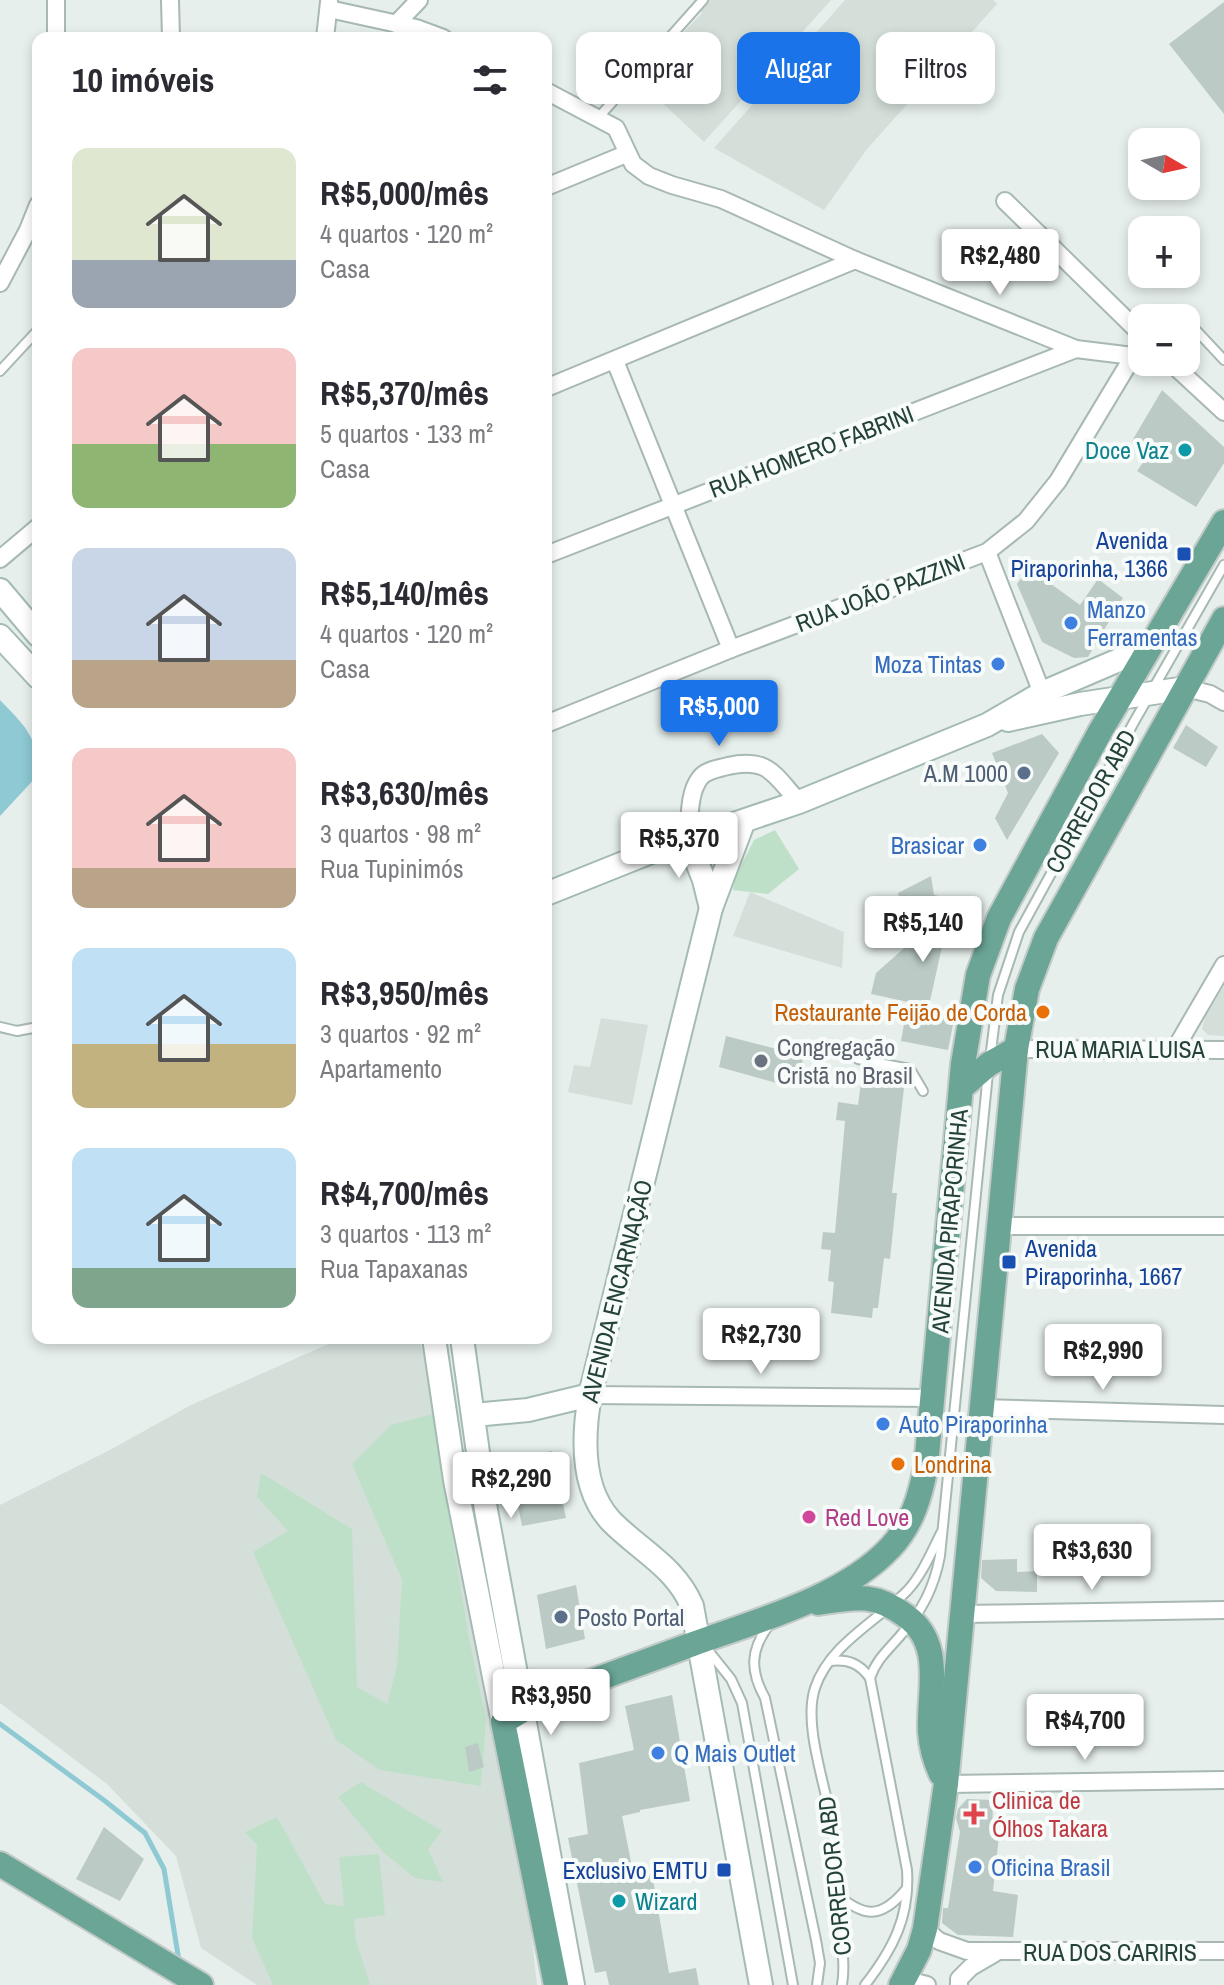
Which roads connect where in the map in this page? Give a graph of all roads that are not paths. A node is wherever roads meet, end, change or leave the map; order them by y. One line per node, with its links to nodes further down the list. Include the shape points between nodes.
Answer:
1 (56, 0): 7 (street)
2 (170, 0): 8 (street)
3 (419, 0): 6 (street)
4 (703, 0): 11 (lane)
5 (329, 5): 6 (street); 9 (street)
6 (405, 30)
7 (56, 32)
8 (171, 32)
9 (326, 32)
10 (552, 94): 11 (street)
11 (598, 118): 12 (street, via 616,128)
12 (626, 154): 13 (street); 16 (street, via 649,176 721,199)
13 (552, 185)
14 (1005, 201): 18 (street)
15 (32, 220): 17 (street)
16 (855, 260): 21 (street); 24 (street)
17 (0, 283)
18 (1128, 321)
19 (1200, 334): 23 (lane)
20 (32, 336): 25 (lane)
21 (1076, 349): 22 (street); 30 (street, RUA HOMERO FABRINI)
22 (1128, 356)
23 (1224, 360)
24 (615, 361): 28 (street); 30 (street)
25 (0, 371)
26 (1128, 371): 35 (street, RUA JOÃO PAZZINI, via 1058,481 1026,521)
27 (1185, 376): 29 (street)
28 (552, 386)
29 (1224, 412)
30 (674, 504): 36 (street, RUA HOMERO FABRINI); 44 (street)
31 (1224, 522): 43 (main road, AVENIDA PIRAPORINHA)
32 (32, 532): 33 (street)
33 (21, 541): 34 (street); 37 (street)
34 (0, 544)
35 (987, 552): 44 (street, RUA JOÃO PAZZINI); 48 (street)
36 (552, 553)
37 (0, 559)
38 (1224, 565): 47 (lane, CORREDOR ABD)
39 (0, 590): 41 (street)
40 (1224, 619): 46 (main road, AVENIDA PIRAPORINHA)
41 (32, 628)
42 (0, 636): 45 (street)
43 (1149, 647): 48 (street); 49 (main road, AVENIDA PIRAPORINHA)
44 (731, 649): 51 (street, RUA JOÃO PAZZINI)
45 (32, 671)
46 (1186, 688): 47 (street); 50 (street); 61 (main road, AVENIDA PIRAPORINHA, via 1046,938 1027,989)
47 (1150, 692): 49 (street); 65 (lane, CORREDOR ABD, via 1019,932 998,995)
48 (1042, 693): 52 (street)
49 (1120, 697): 52 (street); 66 (main road, AVENIDA PIRAPORINHA, via 987,944 969,1016)
50 (1224, 702)
51 (552, 722)
52 (987, 725): 53 (street)
53 (799, 802): 54 (street); 55 (street, via 758,763 709,771 694,790)
54 (743, 823): 55 (street); 57 (street, AVENIDA ENCARNAÇÃO)
55 (688, 839): 56 (street); 57 (street)
56 (552, 892)
57 (711, 908): 72 (street, AVENIDA ENCARNAÇÃO)
58 (1224, 965): 62 (street)
59 (0, 1027): 60 (lane)
60 (32, 1028)
61 (1016, 1049): 62 (street, RUA MARIA LUISA); 65 (main road); 68 (main road, AVENIDA PIRAPORINHA)
62 (1175, 1049): 63 (street, RUA MARIA LUISA)
63 (1224, 1050)
64 (858, 1059): 67 (lane, via 910,1069)
65 (989, 1064): 66 (main road); 77 (lane, CORREDOR ABD)
66 (961, 1088): 73 (main road, AVENIDA PIRAPORINHA)
67 (923, 1091)
68 (999, 1226): 69 (street); 74 (main road, AVENIDA PIRAPORINHA)
69 (1224, 1226)
70 (435, 1344): 86 (street, via 455,1480)
71 (463, 1344): 75 (street)
72 (590, 1395): 73 (street); 75 (street, via 528,1410); 83 (street, AVENIDA ENCARNAÇÃO, via 585,1447 594,1492 611,1521 679,1582 692,1606)
73 (932, 1398): 79 (main road, AVENIDA PIRAPORINHA, via 922,1485 907,1526 875,1561)
74 (980, 1408): 76 (street); 81 (main road, AVENIDA PIRAPORINHA)
75 (474, 1415): 86 (street)
76 (1224, 1415)
77 (944, 1529): 78 (lane, CORREDOR ABD, via 919,1575); 82 (lane, CORREDOR ABD, via 936,1580)
78 (891, 1605): 79 (main road, via 856,1597); 82 (main road); 84 (lane, CORREDOR ABD)
79 (791, 1609): 83 (main road, AVENIDA PIRAPORINHA); 100 (lane, via 762,1634 753,1669 765,1698 820,1963)
80 (1224, 1610): 81 (street)
81 (961, 1614): 88 (main road, AVENIDA PIRAPORINHA)
82 (913, 1621): 85 (lane, CORREDOR ABD, via 880,1657); 88 (main road, via 930,1650 931,1736)
83 (700, 1642): 86 (main road, AVENIDA PIRAPORINHA); 98 (street, AVENIDA ENCARNAÇÃO); 99 (lane, AVENIDA ENCARNAÇÃO, via 731,1679 742,1703)
84 (830, 1661): 85 (lane, via 853,1662); 91 (lane, CORREDOR ABD, via 815,1688 812,1719 832,1825)
85 (870, 1678): 90 (lane, CORREDOR ABD)
86 (513, 1716): 96 (main road); 97 (street)
87 (1224, 1780): 88 (street)
88 (946, 1784): 92 (main road, AVENIDA PIRAPORINHA)
89 (0, 1864): 95 (main road)
90 (908, 1888): 91 (lane, via 880,1912 858,1909); 102 (lane, CORREDOR ABD, via 893,1945)
91 (834, 1892): 101 (lane, CORREDOR ABD)
92 (925, 1929): 94 (street, RUA DOS CARIRIS, via 950,1946); 103 (main road, AVENIDA PIRAPORINHA)
93 (1224, 1951): 94 (street, RUA DOS CARIRIS)
94 (996, 1953): 106 (street, RUA DOS CARIRIS, via 971,1967)
95 (192, 1979)
96 (556, 1985)
97 (573, 1985)
98 (761, 1985)
99 (793, 1985)
100 (817, 1985)
101 (842, 1985)
102 (865, 1985)
103 (901, 1985)
104 (911, 1985): 105 (street)
105 (927, 1985)
106 (959, 1985)

